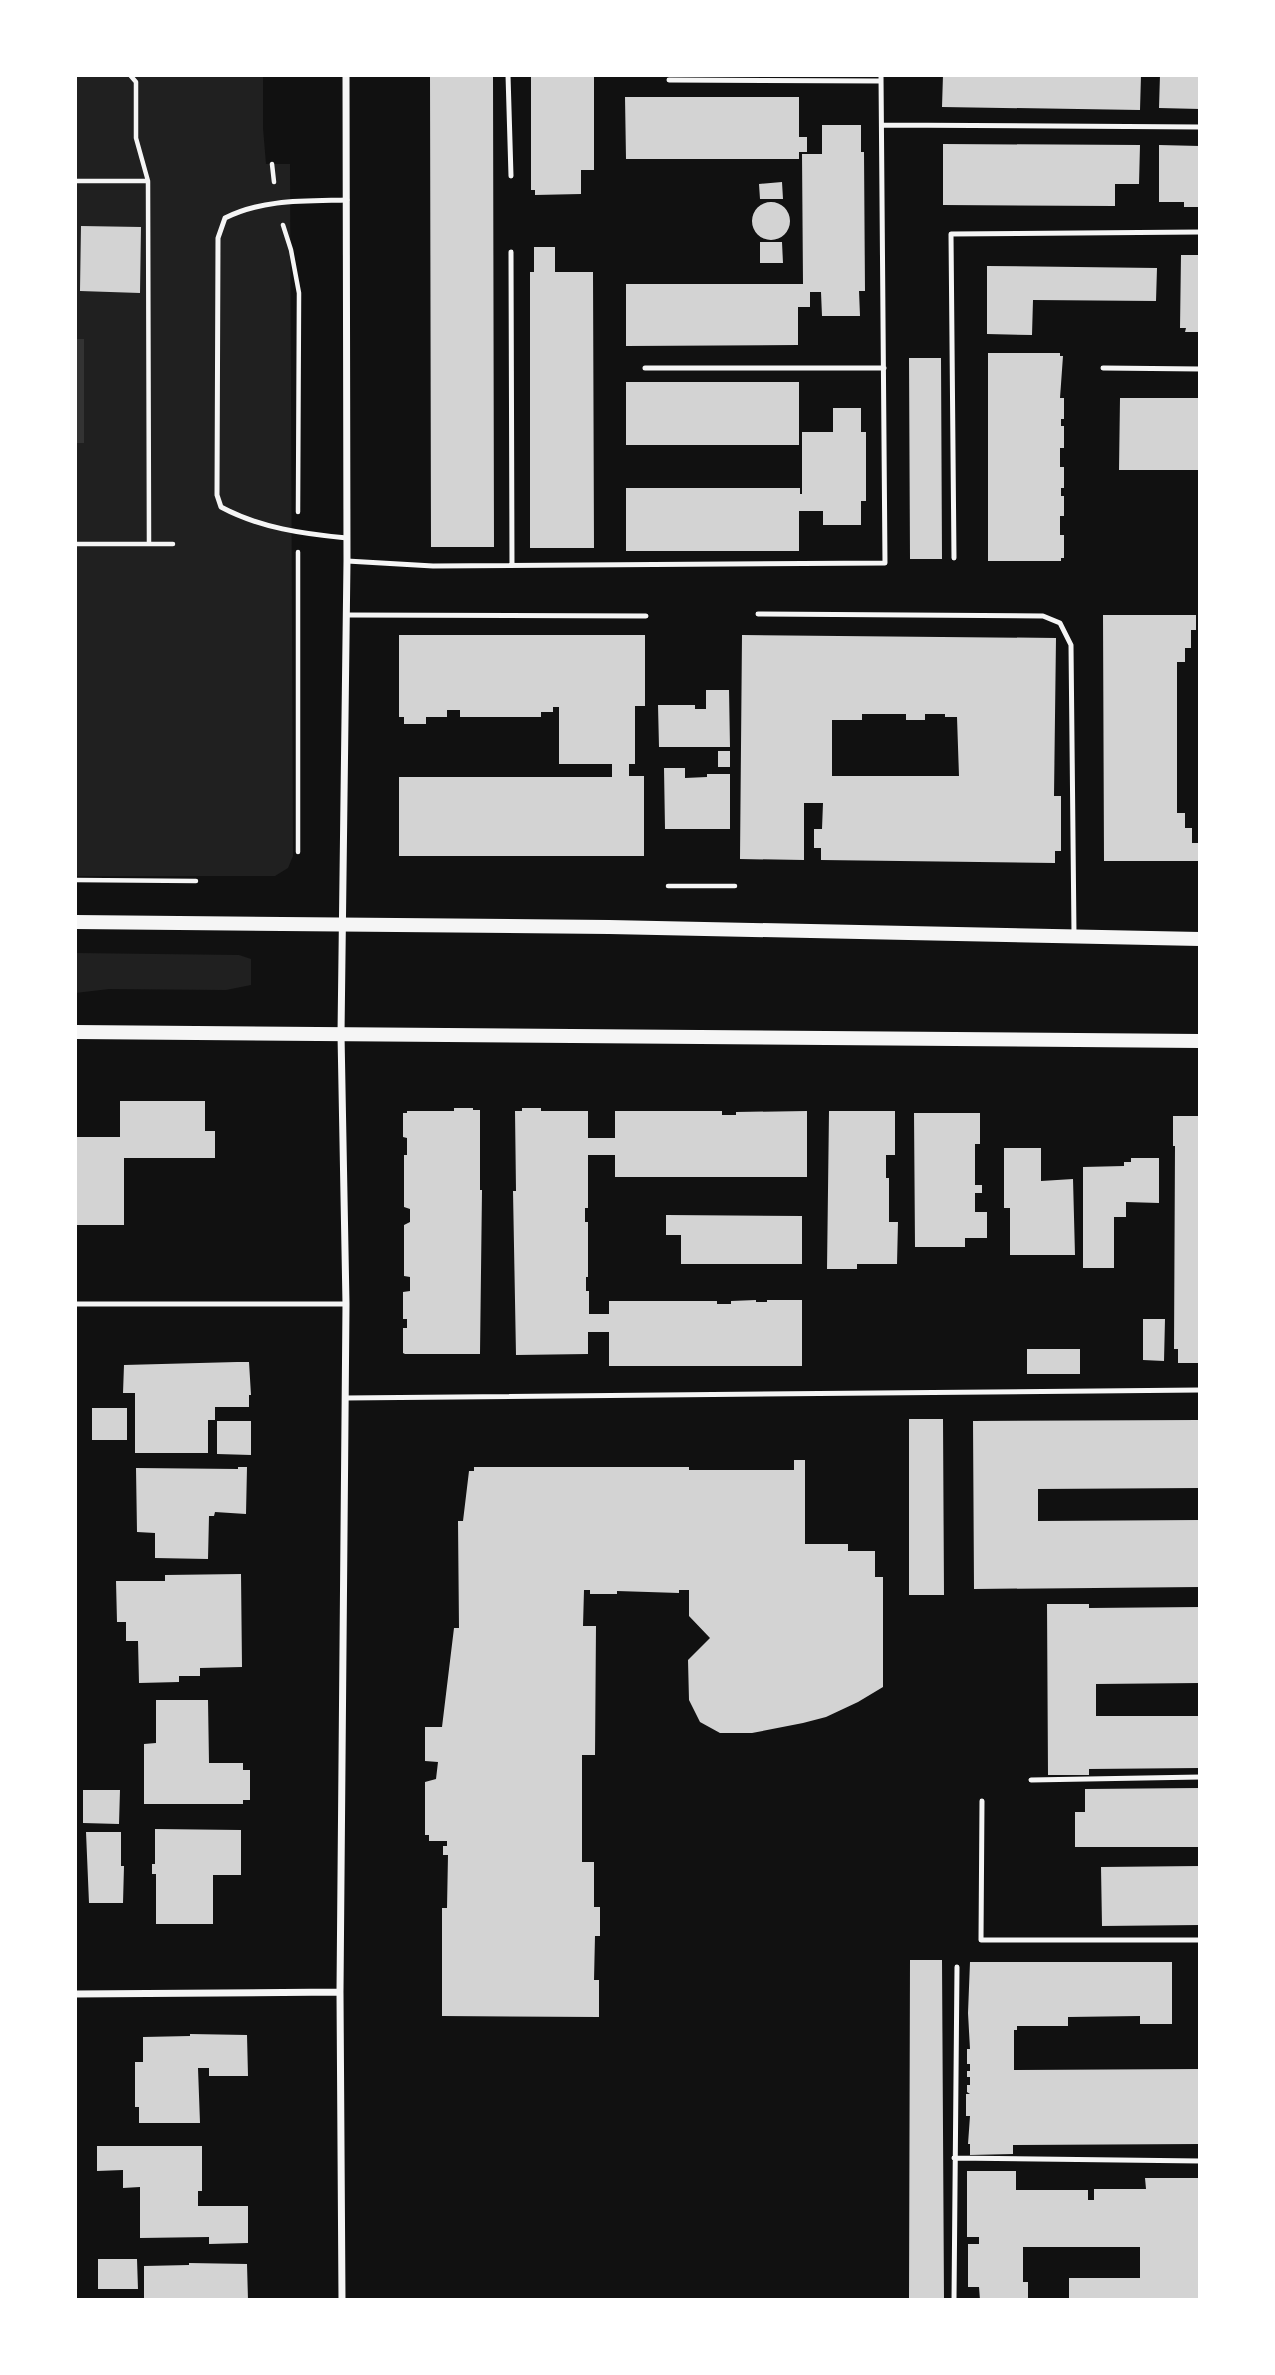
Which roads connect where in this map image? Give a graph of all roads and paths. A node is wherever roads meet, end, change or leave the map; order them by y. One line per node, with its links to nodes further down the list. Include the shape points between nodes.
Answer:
1 (130, 75): 10 (path, via 136,82 136,138)
2 (346, 75): 11 (street)
3 (508, 75): 8 (lane)
4 (881, 78): 5 (lane); 6 (lane)
5 (669, 80)
6 (882, 125): 7 (lane); 15 (lane)
7 (1200, 127)
8 (511, 176)
9 (75, 181): 10 (path)
10 (148, 181): 20 (path)
11 (347, 200): 18 (street); 18 (lane, via 275,202 225,218 218,238 217,495 221,507 236,515 298,534)
12 (1200, 232): 22 (lane, via 951,234)
13 (511, 252): 24 (lane)
14 (645, 368): 15 (lane)
15 (884, 368): 24 (lane, via 885,563)
16 (1103, 368): 17 (lane)
17 (1200, 369)
18 (347, 538): 23 (street)
19 (75, 544): 20 (path)
20 (149, 544): 21 (path)
21 (173, 544)
22 (954, 558)
23 (347, 561): 24 (lane); 26 (street)
24 (512, 565)
25 (758, 614): 34 (lane, via 1043,616 1060,623 1071,645)
26 (347, 615): 27 (lane); 33 (street)
27 (646, 616)
28 (75, 880): 29 (path)
29 (196, 881)
30 (668, 886): 31 (path)
31 (735, 887)
32 (75, 922): 33 (main road)
33 (342, 925): 34 (main road); 37 (street)
34 (1074, 938): 35 (main road)
35 (1200, 939)
36 (75, 1032): 37 (main road)
37 (341, 1034): 38 (main road); 40 (street)
38 (1200, 1041)
39 (75, 1304): 40 (lane)
40 (346, 1304): 42 (street)
41 (1200, 1390): 42 (lane)
42 (345, 1398): 48 (street)
43 (1200, 1777): 44 (lane)
44 (1031, 1780)
45 (982, 1801): 46 (lane, via 981,1940)
46 (1200, 1940)
47 (957, 1967): 50 (lane)
48 (340, 1992): 49 (street); 52 (street)
49 (75, 1994)
50 (954, 2158): 51 (lane); 53 (lane)
51 (1200, 2161)
52 (342, 2300)
53 (954, 2300)

